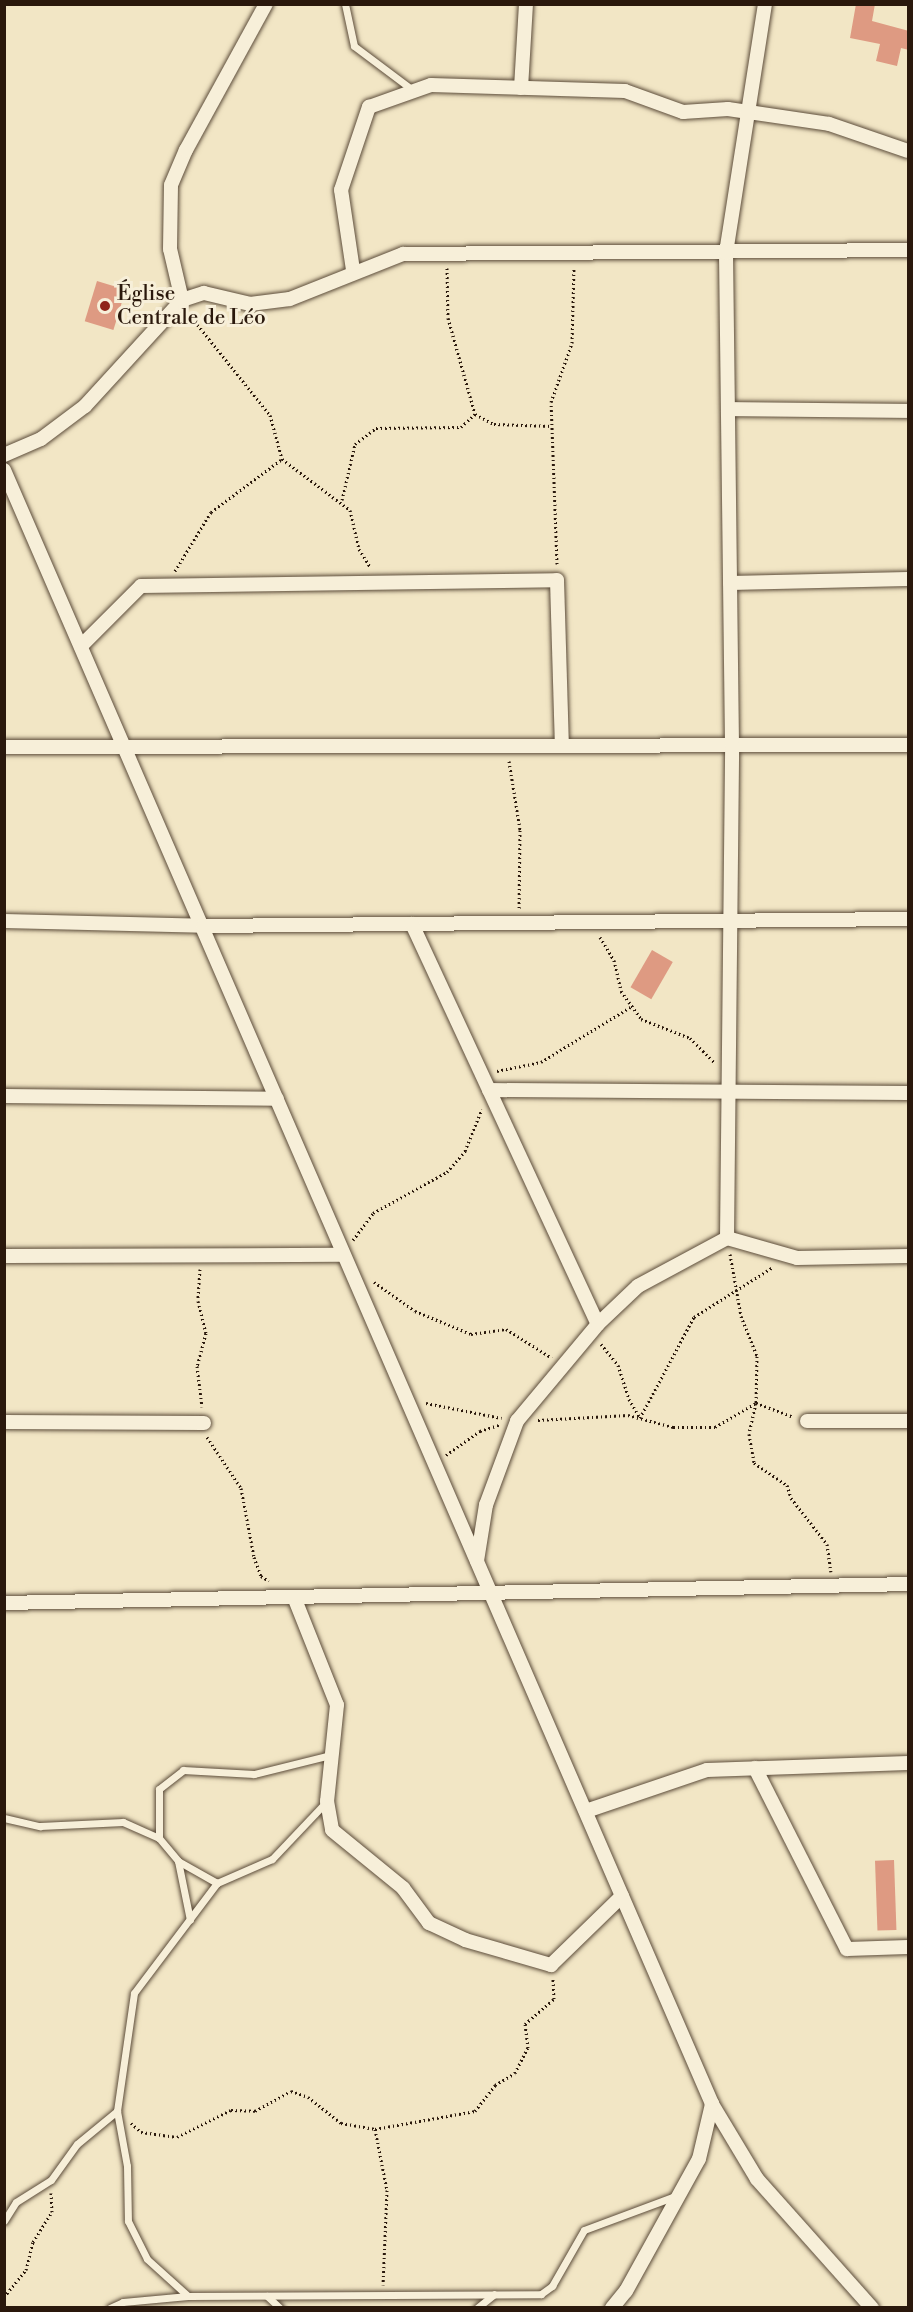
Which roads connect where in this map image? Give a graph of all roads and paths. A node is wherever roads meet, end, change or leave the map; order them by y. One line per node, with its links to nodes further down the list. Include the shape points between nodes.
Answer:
1 (266, 4): 14 (street, via 191,140 171,185 170,249)
2 (345, 4): 6 (lane, via 354,46)
3 (526, 4): 5 (street)
4 (765, 4): 7 (street)
5 (521, 87): 6 (street, via 431,85); 7 (street, via 625,91 683,111)
6 (414, 91): 13 (street, via 369,107 341,190)
7 (749, 112): 8 (street, via 829,124); 12 (street)
8 (909, 151)
9 (909, 250): 12 (street)
10 (575, 252): 11 (street); 12 (street); 18 (path, via 573,343 551,402)
11 (447, 253): 13 (street, via 402,254); 17 (path, via 448,318)
12 (726, 253): 15 (street)
13 (353, 270): 14 (street, via 291,299 250,304 204,293)
14 (182, 300): 19 (street, via 85,406 40,439); 20 (path, via 196,327 270,415)
15 (728, 409): 16 (street); 26 (street)
16 (909, 411)
17 (475, 414): 18 (path, via 494,424); 22 (path, via 461,427 376,428 355,444)
18 (552, 426): 24 (path)
19 (4, 455)
20 (282, 459): 22 (path); 27 (path, via 211,512)
21 (4, 470): 28 (street)
22 (342, 500): 25 (path, via 350,510 359,549)
23 (909, 579): 26 (street)
24 (557, 580): 25 (street); 30 (street)
25 (380, 582): 27 (street)
26 (730, 583): 31 (street)
27 (166, 585): 28 (street, via 141,586)
28 (81, 646): 34 (street)
29 (507, 744): 30 (street); 34 (street); 38 (path, via 520,830)
30 (562, 744): 31 (street)
31 (732, 744): 32 (street); 37 (street)
32 (909, 745)
33 (4, 747): 34 (street)
34 (125, 747): 41 (street)
35 (909, 919): 37 (street)
36 (4, 921): 41 (street)
37 (729, 922): 39 (street); 44 (street)
38 (519, 923): 39 (street); 40 (street)
39 (591, 923): 42 (path, via 614,960 621,991)
40 (412, 924): 41 (street); 43 (street)
41 (203, 926): 49 (street)
42 (632, 1006): 43 (path, via 541,1062); 44 (path, via 641,1018 690,1038)
43 (482, 1074): 45 (street)
44 (728, 1076): 47 (street)
45 (489, 1090): 47 (street); 55 (path, via 465,1151 447,1172 373,1212); 57 (street)
46 (909, 1093): 47 (street)
47 (728, 1094): 50 (street)
48 (4, 1096): 49 (street)
49 (277, 1099): 55 (street)
50 (727, 1238): 54 (street); 56 (path); 57 (street, via 638,1286)
51 (200, 1255): 52 (street); 55 (street); 66 (path, via 198,1301 206,1333 197,1366)
52 (4, 1256)
53 (909, 1256): 54 (street)
54 (797, 1258): 56 (path, via 777,1264)
55 (345, 1259): 58 (path, via 415,1311 471,1334 506,1329); 59 (street)
56 (737, 1291): 60 (path, via 741,1316 757,1356); 61 (path, via 694,1317)
57 (594, 1328): 58 (street); 61 (path, via 618,1365)
58 (563, 1366): 62 (street)
59 (406, 1399): 62 (path); 67 (street)
60 (756, 1403): 61 (path, via 715,1427 673,1427); 63 (path); 70 (path, via 748,1434 753,1463 787,1485 791,1498 826,1545)
61 (640, 1418): 62 (path, via 627,1415)
62 (517, 1421): 67 (path, via 480,1431); 68 (street, via 486,1505)
63 (807, 1421): 64 (street)
64 (909, 1421)
65 (4, 1422): 66 (street)
66 (204, 1423): 72 (path, via 205,1434 241,1488 261,1576)
67 (434, 1463): 68 (street)
68 (477, 1561): 71 (street)
69 (909, 1584): 70 (street)
70 (832, 1586): 71 (street)
71 (491, 1593): 72 (street); 78 (street)
72 (294, 1597): 73 (street); 74 (street, via 337,1705)
73 (4, 1603)
74 (332, 1755): 77 (street); 80 (lane, via 254,1774 183,1770 159,1789)
75 (909, 1763): 76 (street)
76 (755, 1768): 78 (street, via 707,1770); 85 (street, via 847,1949)
77 (327, 1801): 82 (lane, via 272,1859); 86 (street, via 332,1830 403,1888 429,1923 465,1940)
78 (586, 1811): 83 (street)
79 (4, 1818): 80 (lane, via 40,1826 123,1822)
80 (159, 1838): 81 (lane)
81 (178, 1861): 82 (lane); 84 (lane)
82 (217, 1883): 84 (lane)
83 (622, 1896): 86 (street); 87 (street)
84 (189, 1920): 88 (lane, via 134,1993)
85 (909, 1947)
86 (551, 1965): 89 (path, via 554,2000 525,2024 528,2048 515,2073 495,2085 476,2111)
87 (712, 2104): 91 (street, via 699,2159); 94 (street, via 757,2179)
88 (117, 2111): 89 (path, via 141,2132 177,2137 231,2110 255,2111 291,2091 308,2097 341,2122); 90 (lane, via 76,2144); 97 (lane, via 127,2166 128,2221 147,2259)
89 (375, 2129): 96 (path, via 387,2190)
90 (51, 2180): 92 (lane, via 16,2202); 99 (path, via 52,2212 33,2242 26,2270)
91 (678, 2195): 93 (street); 95 (lane, via 584,2230 552,2286 542,2294)
92 (4, 2222)
93 (626, 2291): 103 (street); 104 (street)
94 (854, 2291): 105 (street); 106 (street)
95 (494, 2294): 96 (lane); 102 (lane)
96 (382, 2295): 98 (lane)
97 (188, 2296): 98 (lane); 100 (lane, via 123,2302)
98 (267, 2296): 101 (lane)
99 (4, 2297)
100 (110, 2307)
101 (280, 2307)
102 (477, 2307)
103 (612, 2307)
104 (624, 2307)
105 (853, 2307)
106 (872, 2307)

